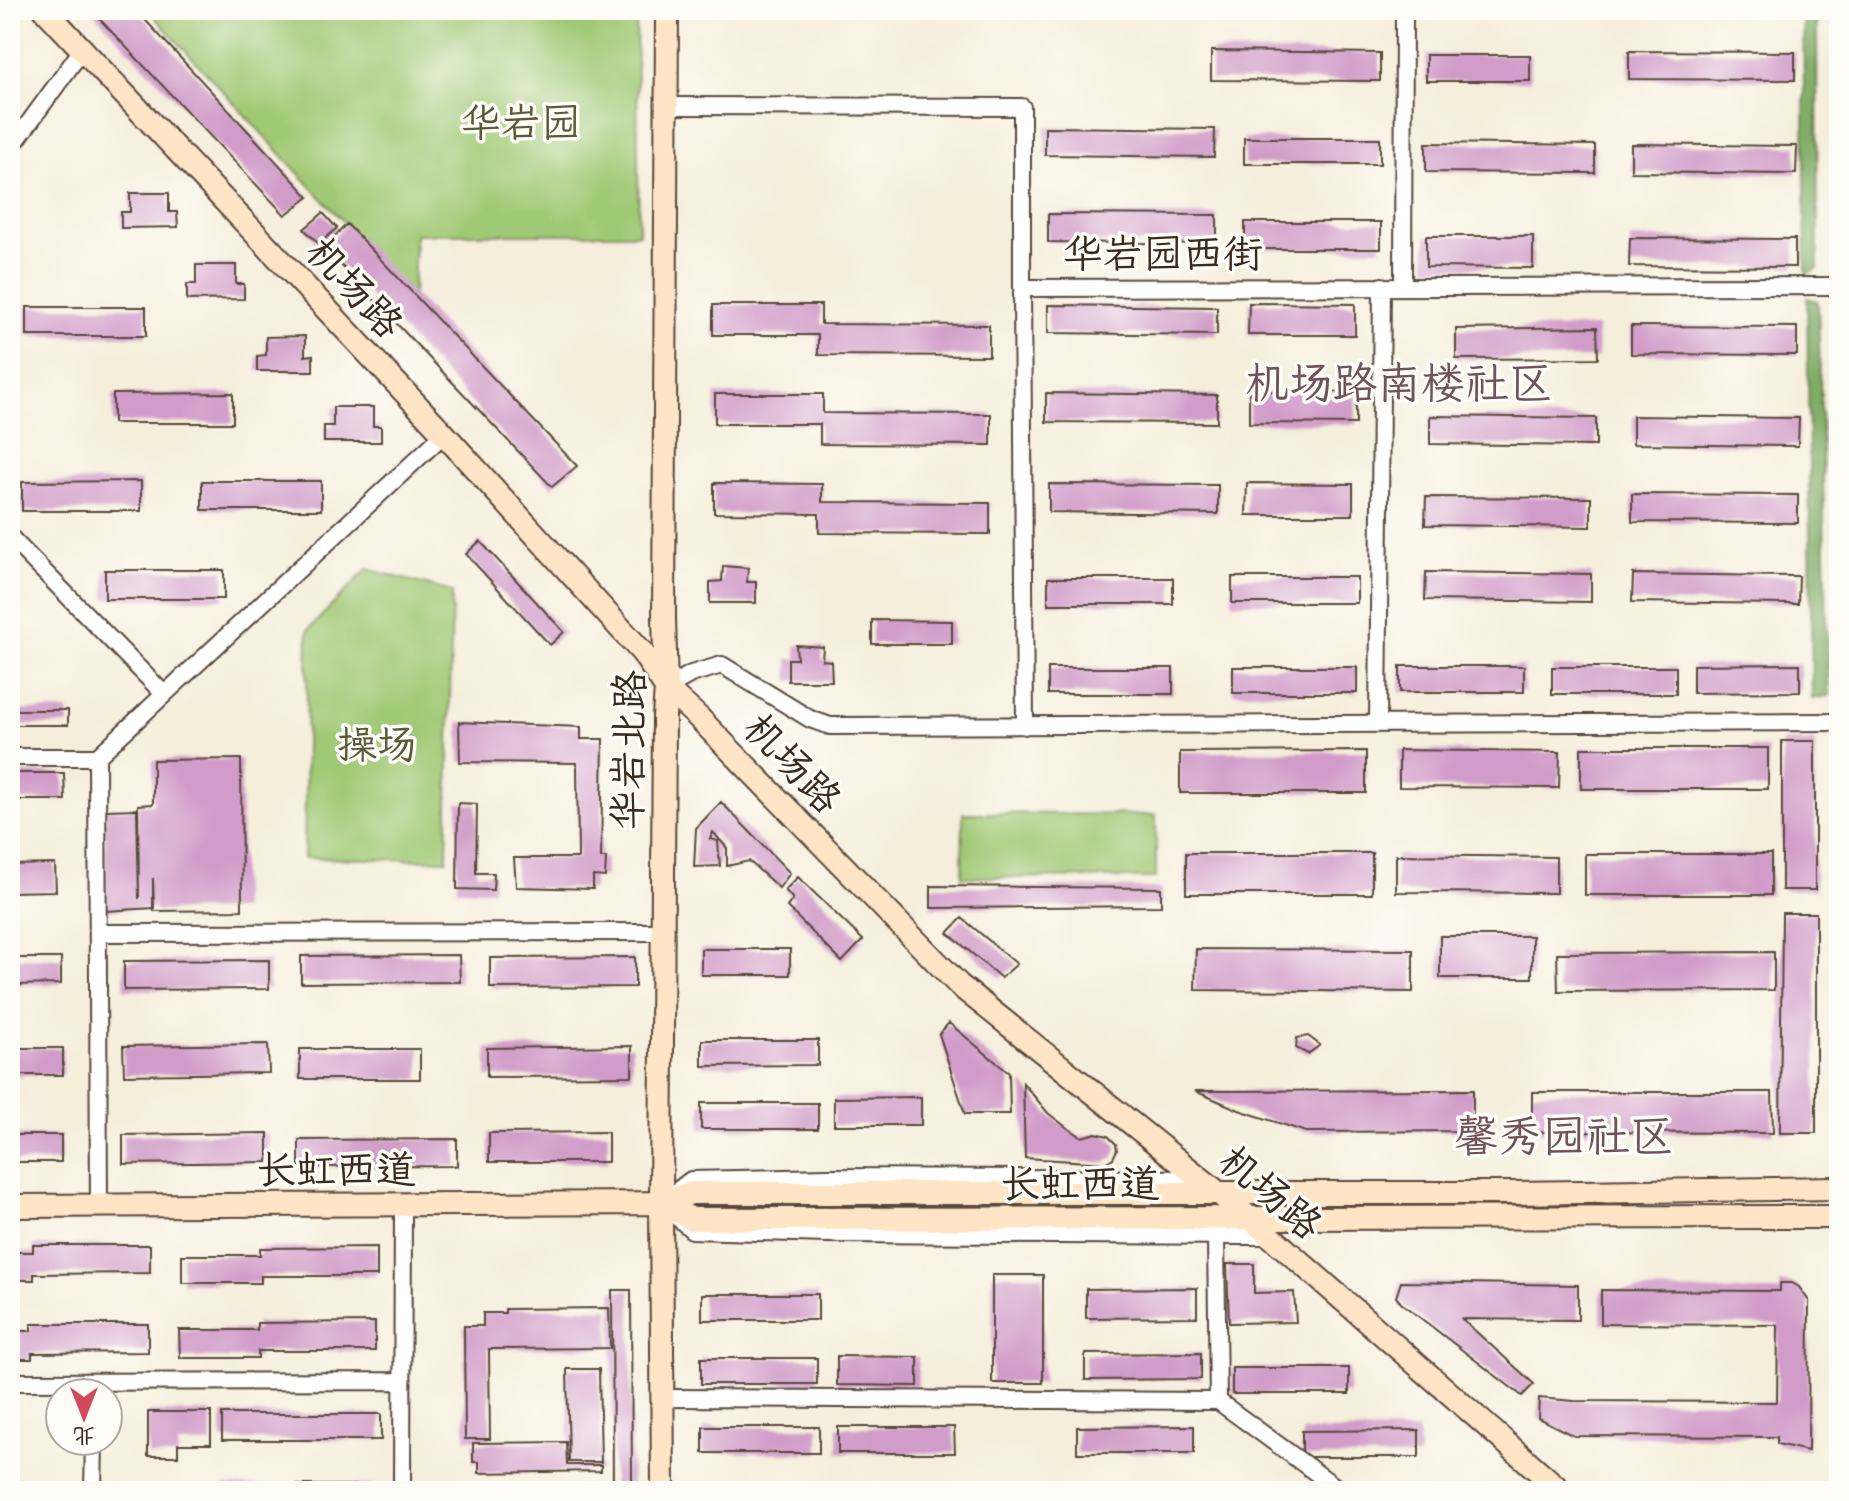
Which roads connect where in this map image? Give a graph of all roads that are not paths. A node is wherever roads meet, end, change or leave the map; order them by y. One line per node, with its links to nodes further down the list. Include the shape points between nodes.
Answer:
1 (45, 10): 4 (street, 机场路)
2 (667, 10): 5 (street, 华岩北路)
3 (1404, 10): 8 (street)
4 (82, 50): 6 (street); 11 (street, 机场路)
5 (666, 106): 10 (street, 华岩园西街, via 1022,107); 13 (street, 华岩北路)
6 (10, 149)
7 (1382, 286): 8 (street, 华岩园西街); 10 (street, 华岩园西街); 16 (street)
8 (1403, 286): 9 (street, 华岩园西街)
9 (1839, 286)
10 (1022, 288): 17 (street)
11 (444, 434): 13 (street, 机场路, via 642,652); 14 (street)
12 (10, 537): 14 (street)
13 (666, 688): 17 (street, via 722,665 830,726); 20 (street, 华岩北路); 22 (street, 机场路, via 959,985)
14 (163, 693): 19 (street)
15 (1839, 722): 16 (street)
16 (1378, 724): 17 (street)
17 (1025, 726)
18 (10, 757): 19 (street)
19 (97, 757): 21 (street)
20 (663, 932): 21 (street); 24 (street, 华岩北路)
21 (98, 933): 27 (street)
22 (1208, 1186): 23 (street, 长虹西道); 24 (street, 长虹西道, via 691,1193); 29 (street, 机场路)
23 (1839, 1188)
24 (661, 1203): 25 (street, 长虹西道); 29 (street, 长虹西道, via 692,1219); 30 (street, via 692,1230); 36 (street, 华岩北路)
25 (403, 1205): 27 (street, 长虹西道); 32 (street)
26 (10, 1206): 27 (street, 长虹西道)
27 (99, 1206)
28 (1839, 1217): 29 (street, 长虹西道)
29 (1251, 1219): 31 (street, 机场路)
30 (1216, 1236): 31 (street); 37 (street)
31 (1270, 1236): 43 (street, 机场路)
32 (402, 1381): 35 (street); 40 (street)
33 (10, 1382): 34 (street)
34 (44, 1384)
35 (124, 1386)
36 (662, 1398): 37 (street); 41 (street, 华岩北路)
37 (1218, 1401): 42 (street)
38 (94, 1457): 39 (street)
39 (93, 1491)
40 (402, 1491)
41 (663, 1491)
42 (1341, 1491)
43 (1561, 1491)

